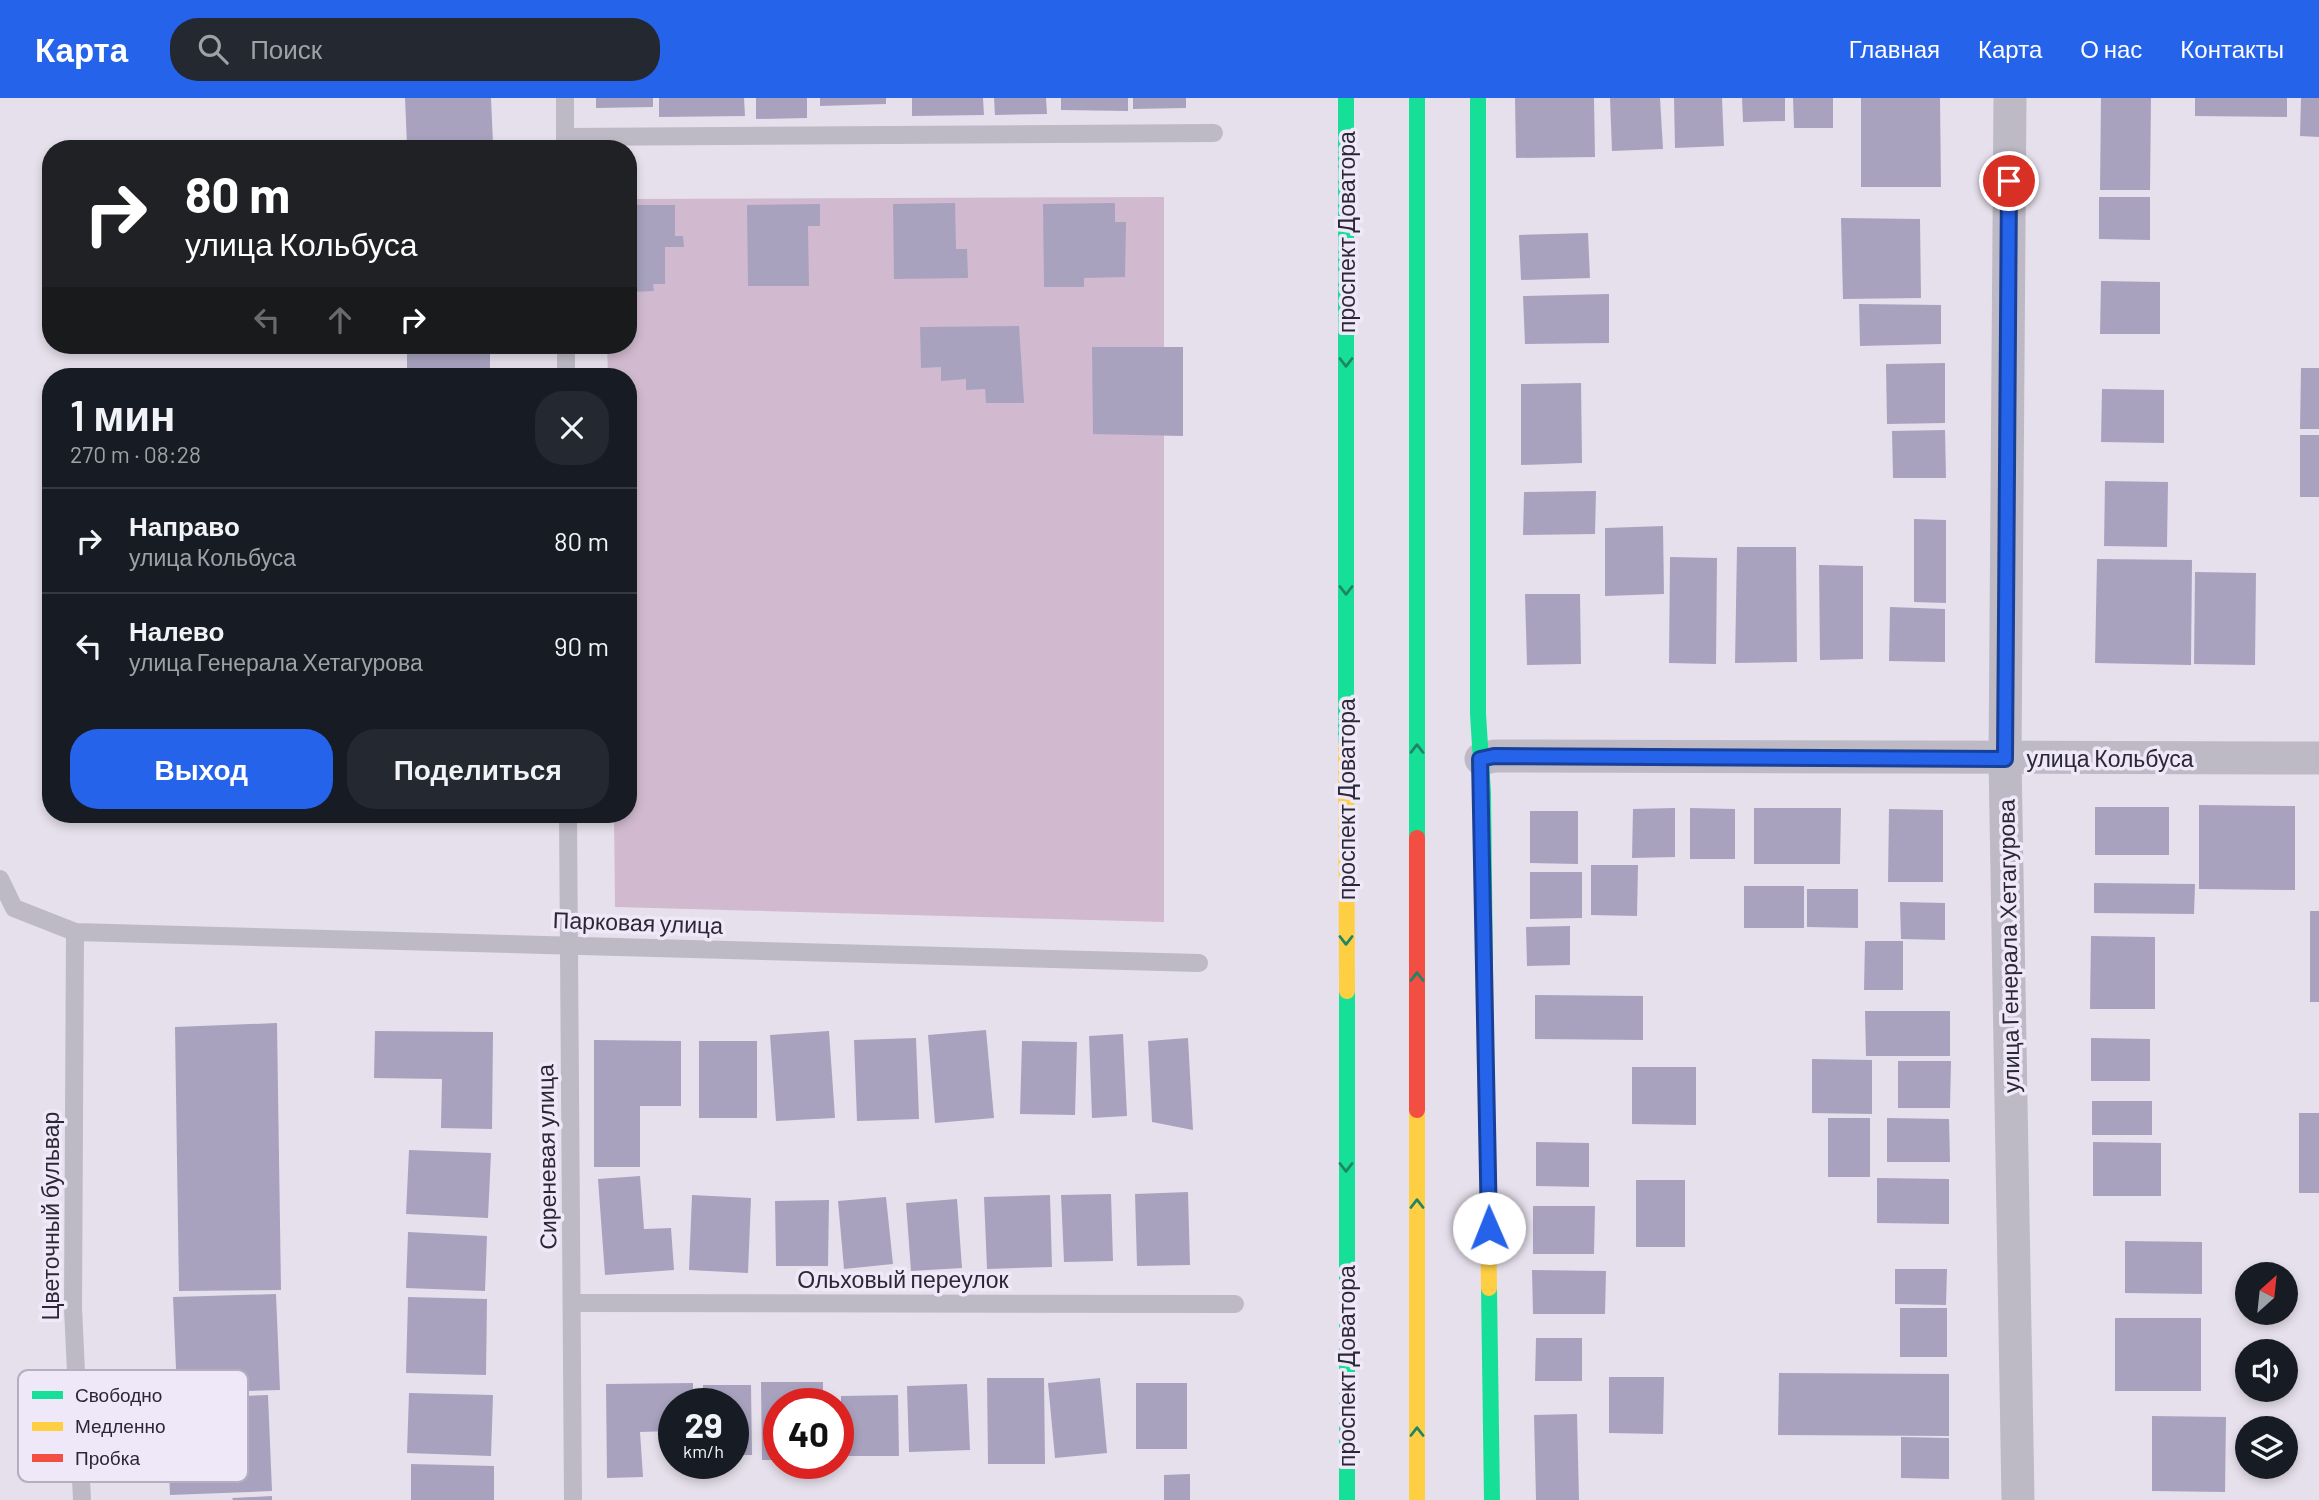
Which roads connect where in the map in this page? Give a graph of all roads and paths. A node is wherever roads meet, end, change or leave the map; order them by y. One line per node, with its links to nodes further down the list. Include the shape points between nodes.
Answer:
1 (565, 98): 7 (lane)
2 (1346, 98): 23 (main road, проспект Доватора, one-way to 23)
3 (1417, 98): 24 (main road, one-way to 3)
4 (1478, 98): 10 (main road)
5 (2010, 98): 11 (street, улица Генерала Хетагурова)
6 (1214, 133): 8 (lane)
7 (565, 140)
8 (637, 142)
9 (2319, 758): 11 (street, улица Кольбуса)
10 (1480, 759): 11 (street, улица Кольбуса); 25 (main road)
11 (2005, 759): 26 (street, улица Генерала Хетагурова)
12 (568, 823): 15 (lane, Сиреневая улица)
13 (0, 879): 14 (lane, via 14,908)
14 (75, 932): 15 (lane, Парковая улица); 19 (lane, Цветочный бульвар)
15 (568, 944): 16 (lane, Парковая улица); 17 (lane, Сиреневая улица)
16 (1199, 963)
17 (572, 1303): 18 (lane, Ольховый переулок); 22 (lane, Сиреневая улица)
18 (1235, 1304)
19 (76, 1370)
20 (81, 1482): 21 (lane, Цветочный бульвар)
21 (82, 1500)
22 (573, 1500)
23 (1347, 1500)
24 (1417, 1500)
25 (1492, 1500)
26 (2018, 1500)

